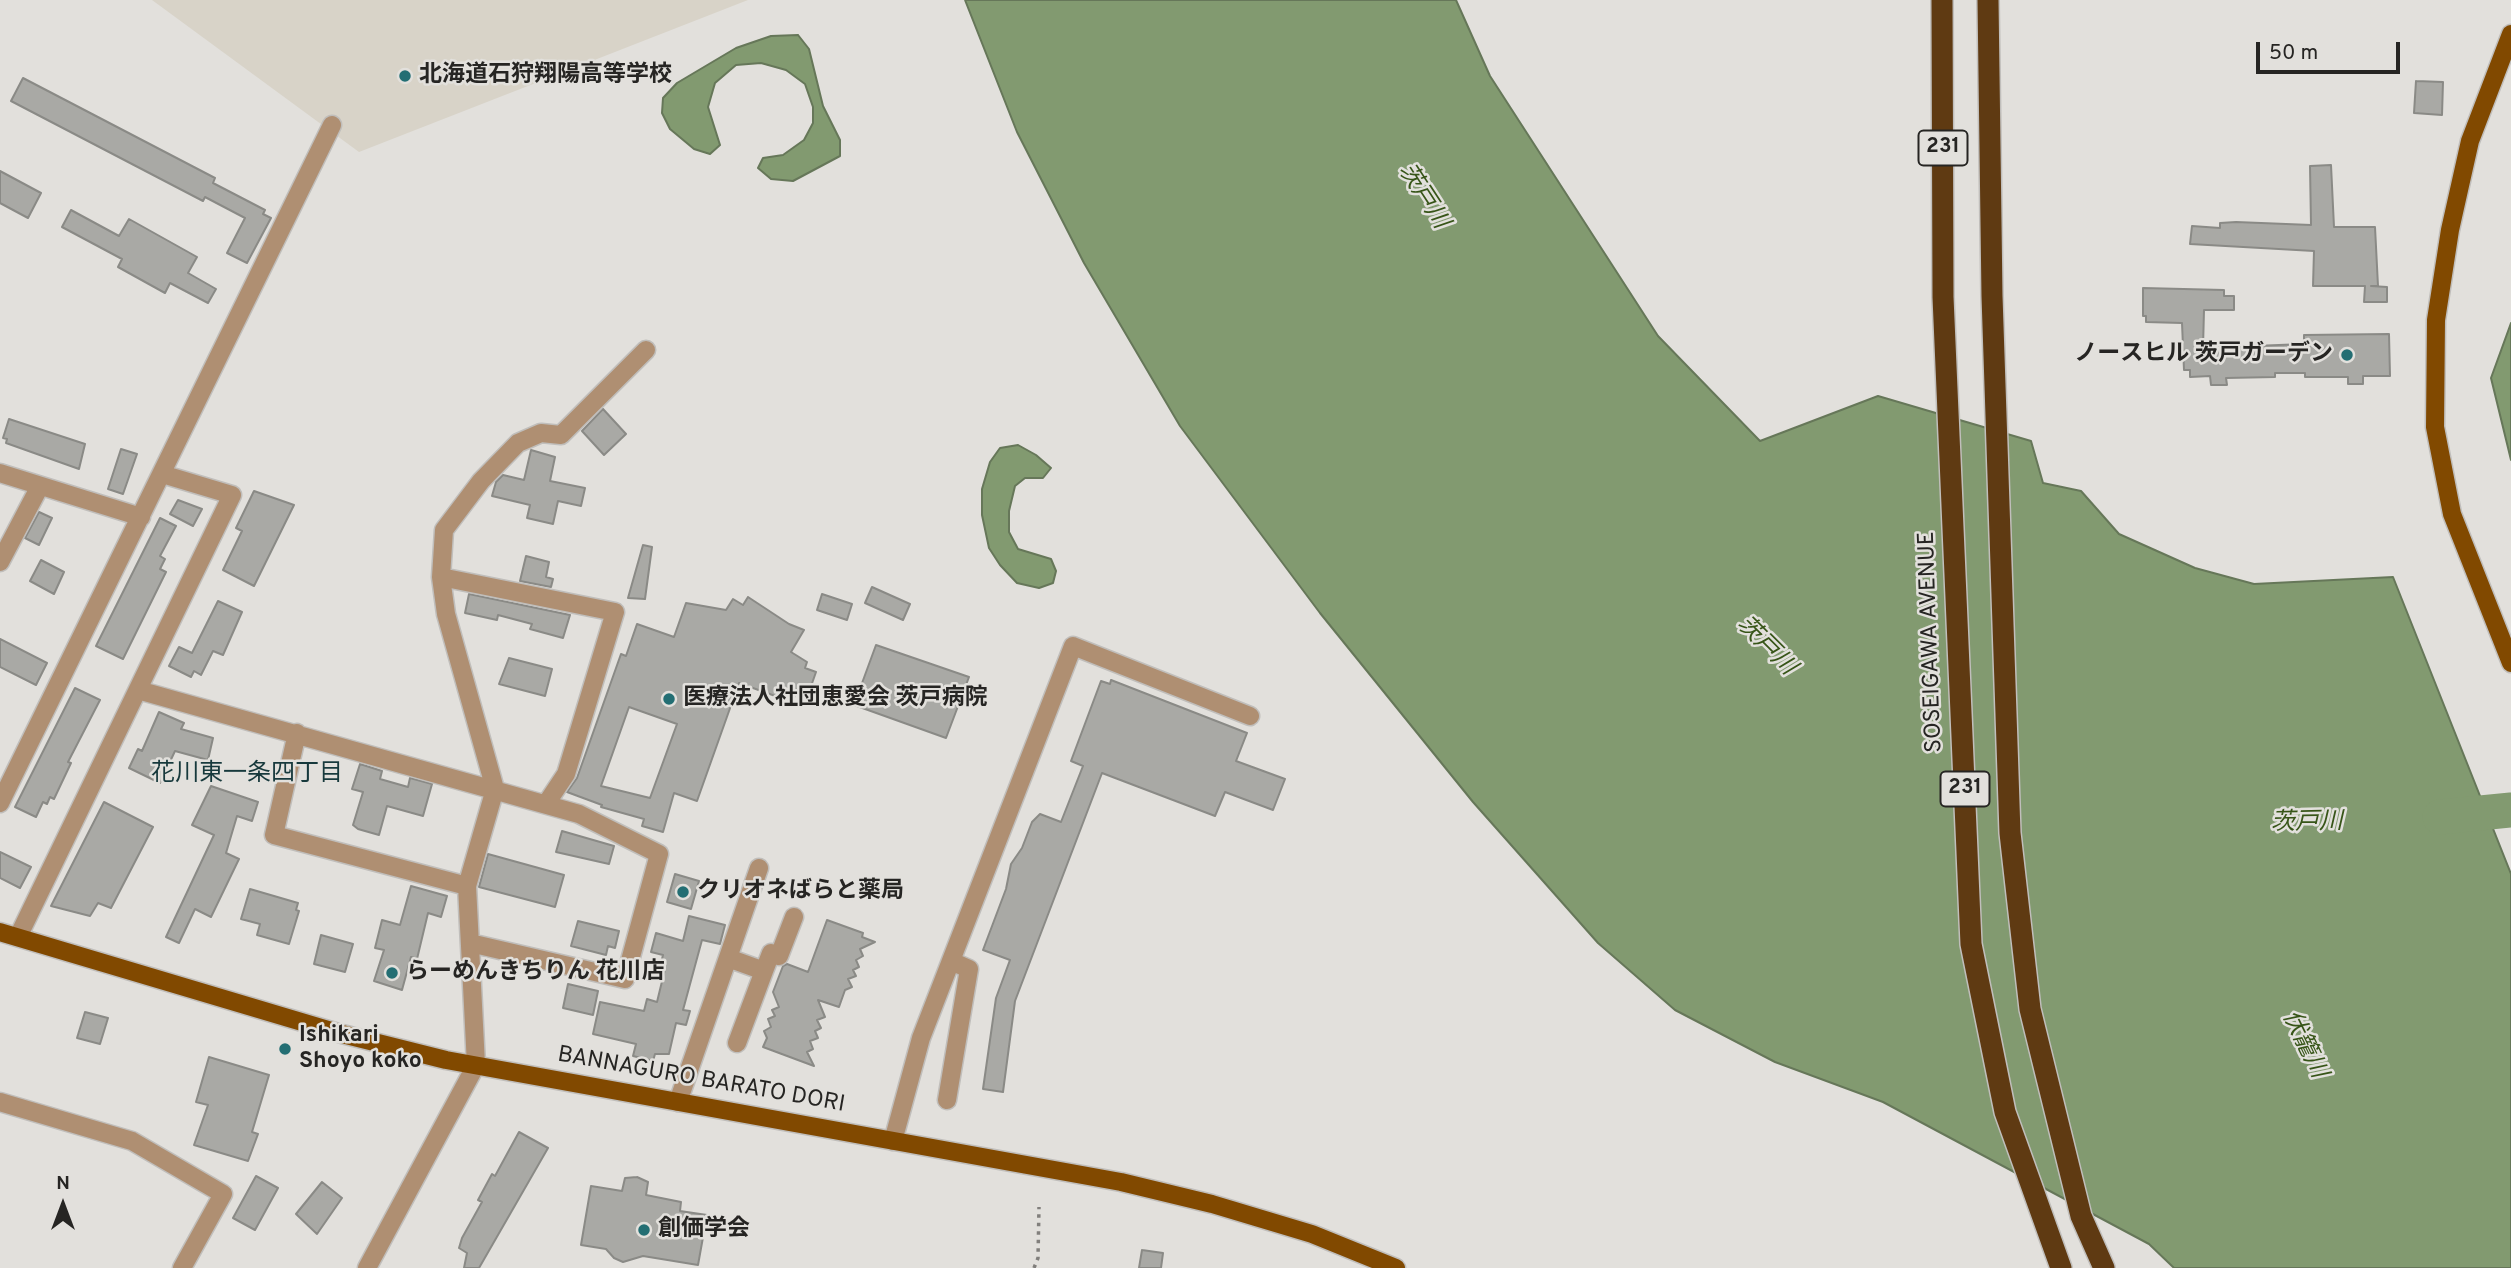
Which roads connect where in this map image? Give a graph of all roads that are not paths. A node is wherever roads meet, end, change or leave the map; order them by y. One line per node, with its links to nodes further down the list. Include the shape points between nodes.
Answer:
1 (1942, 0): 37 (highway, SOSEIGAWA AVENUE / 231, via 1943,297 1972,944 2005,1112)
2 (1988, 0): 38 (highway, 231, via 1992,296 2010,833 2030,1009 2081,1216)
3 (2511, 34): 12 (main road, via 2470,141 2450,230 2436,320 2435,427 2452,514)
4 (332, 125): 7 (street)
5 (646, 350): 11 (street, via 561,436 541,433 518,443 481,481 444,530)
6 (0, 473): 8 (street)
7 (162, 474): 9 (street); 13 (street, via 232,495)
8 (40, 486): 9 (street); 10 (street)
9 (141, 517): 17 (street)
10 (0, 562)
11 (442, 577): 16 (street, via 446,614); 18 (street, via 615,612 566,774)
12 (2511, 663)
13 (138, 690): 15 (street); 23 (street)
14 (1251, 716): 26 (street, via 1073,646)
15 (298, 733): 16 (street); 20 (street, via 274,835)
16 (495, 789): 18 (street); 20 (street)
17 (0, 803)
18 (546, 804): 24 (street, via 579,814 659,853 625,979)
19 (759, 868): 25 (street)
20 (467, 886): 24 (street)
21 (794, 917): 27 (street, via 779,956 771,953)
22 (0, 932): 23 (main road, BANNAGURO BARATO DORI)
23 (18, 937): 29 (main road, BANNAGURO BARATO DORI, via 342,1034)
24 (470, 943): 29 (street)
25 (728, 958): 27 (street); 32 (street)
26 (951, 961): 30 (street, via 970,969); 33 (street, via 921,1038)
27 (764, 971): 28 (street)
28 (737, 1043)
29 (475, 1065): 32 (main road, BANNAGURO BARATO DORI); 35 (street)
30 (947, 1100)
31 (0, 1102): 34 (street, via 132,1141 223,1194)
32 (678, 1102): 33 (main road, BANNAGURO BARATO DORI)
33 (893, 1141): 36 (main road, BANNAGURO BARATO DORI, via 1121,1182 1212,1204 1312,1234)
34 (182, 1268)
35 (367, 1268)
36 (1396, 1268)
37 (2061, 1268)
38 (2104, 1268)

